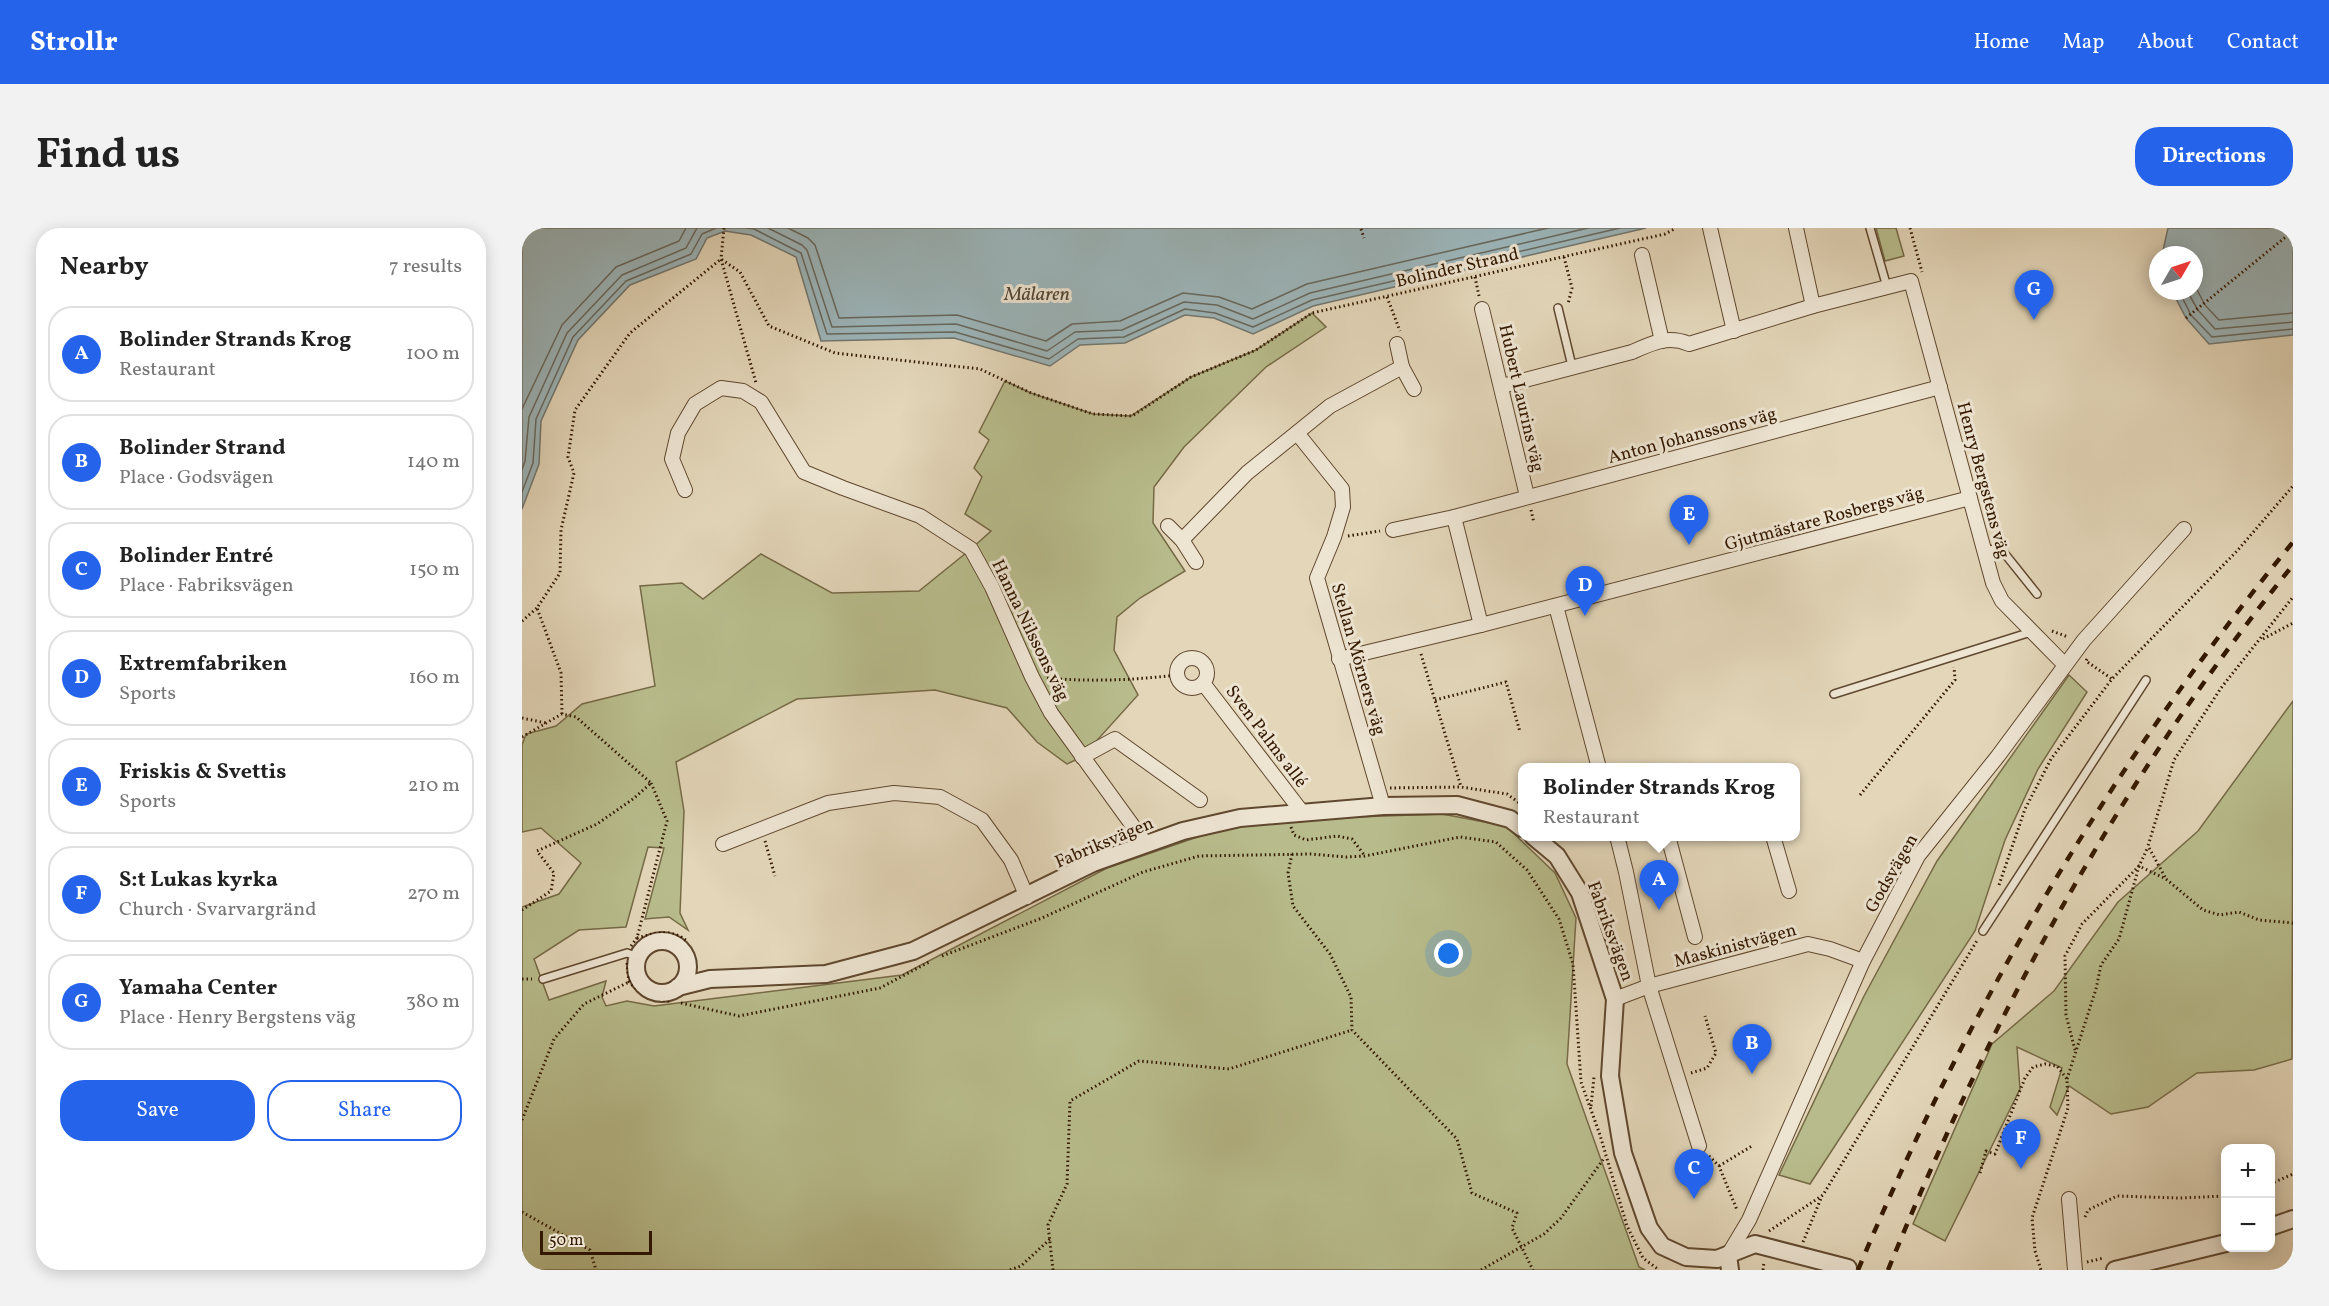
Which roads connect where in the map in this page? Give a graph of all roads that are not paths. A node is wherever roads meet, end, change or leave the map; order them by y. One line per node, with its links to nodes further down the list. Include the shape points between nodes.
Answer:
1 (1710, 228): 9 (street)
2 (1796, 228): 6 (street)
3 (1870, 228): 5 (lane)
4 (1642, 255): 10 (street)
5 (1887, 287): 6 (street); 15 (street, Henry Bergstens väg, via 1918,280)
6 (1813, 306): 9 (street)
7 (1558, 308): 12 (lane)
8 (1482, 309): 14 (street, Hubert Laurins väg)
9 (1734, 331): 10 (street, via 1689,344 1676,339)
10 (1662, 341): 12 (street)
11 (1397, 344): 13 (street)
12 (1572, 366): 14 (street)
13 (1402, 367): 16 (street); 17 (street, via 1330,406)
14 (1502, 386): 19 (street, Hubert Laurins väg)
15 (1940, 387): 19 (street, Anton Johanssons väg); 20 (street, Henry Bergstens väg)
16 (1414, 389)
17 (1297, 433): 25 (street, via 1247,473); 32 (street, Stellan Mörners väg, via 1342,489 1343,507 1317,578)
18 (685, 490): 37 (street, Hanna Nilssons väg, via 672,459 678,433 695,404 721,388 743,392 761,402 804,472 920,516 971,549 1051,713)
19 (1527, 496): 21 (street, Anton Johanssons väg)
20 (1970, 498): 26 (street, Henry Bergstens väg); 29 (street, Gjutmästare Rosbergs väg)
21 (1454, 517): 24 (street, Anton Johanssons väg); 30 (street)
22 (1168, 526): 25 (street)
23 (2184, 529): 33 (street, Godsvägen)
24 (1393, 530)
25 (1182, 540): 27 (street)
26 (1984, 550): 28 (lane, via 2001,549); 31 (street, Henry Bergstens väg, via 2002,601)
27 (1196, 562)
28 (2037, 594)
29 (1556, 606): 30 (street, Gjutmästare Rosbergs väg); 38 (street)
30 (1481, 625): 32 (street, Gjutmästare Rosbergs väg)
31 (2031, 632): 33 (street, Henry Bergstens väg); 36 (lane)
32 (1339, 659): 40 (street, Stellan Mörners väg)
33 (2065, 665): 54 (street, Godsvägen, via 1917,856)
34 (2146, 680): 51 (lane)
35 (1203, 683): 35 (street, Sven Palms allé, via 1206,669 1198,659 1184,660 1177,675 1182,684 1195,687); 41 (street, Sven Palms allé)
36 (1834, 694)
37 (1082, 757): 39 (street, via 1115,739); 48 (street, Hanna Nilssons väg)
38 (1598, 763)
39 (1200, 800)
40 (1383, 806): 41 (street, Fabriksvägen); 42 (street, Fabriksvägen, via 1456,805 1510,819)
41 (1294, 813): 48 (street, Fabriksvägen, via 1240,818)
42 (1518, 825)
43 (1538, 841): 60 (street, Fabriksvägen, via 1557,856 1580,893)
44 (1618, 841): 58 (street)
45 (1669, 841): 52 (street)
46 (1774, 841): 49 (street)
47 (723, 844): 50 (street, via 828,803 894,794 940,797 982,819 1011,860)
48 (1146, 844): 50 (street, Fabriksvägen, via 1093,863)
49 (1788, 891)
50 (1027, 897): 57 (street, Fabriksvägen, via 913,951 826,974)
51 (1983, 930)
52 (1695, 937)
53 (686, 949): 55 (street, via 653,942); 57 (street); 59 (street, via 687,971)
54 (1863, 961): 58 (street, Maskinistvägen, via 1808,944); 66 (street, Godsvägen)
55 (633, 966): 56 (lane); 59 (street, Fabriksvägen, via 650,990 665,993)
56 (543, 979)
57 (710, 979): 59 (street, Fabriksvägen)
58 (1649, 986): 60 (street, Maskinistvägen); 61 (street)
59 (678, 987)
60 (1615, 999): 66 (street, Fabriksvägen, via 1610,1076 1623,1152 1649,1228 1662,1246 1686,1257)
61 (1699, 1146)
62 (2069, 1199): 68 (street)
63 (2293, 1219): 64 (street)
64 (2275, 1226)
65 (2221, 1244): 69 (street)
66 (1729, 1263): 67 (street, Fabriksvägen, via 1755,1244)
67 (1848, 1268)
68 (2075, 1270)
69 (2115, 1270)

